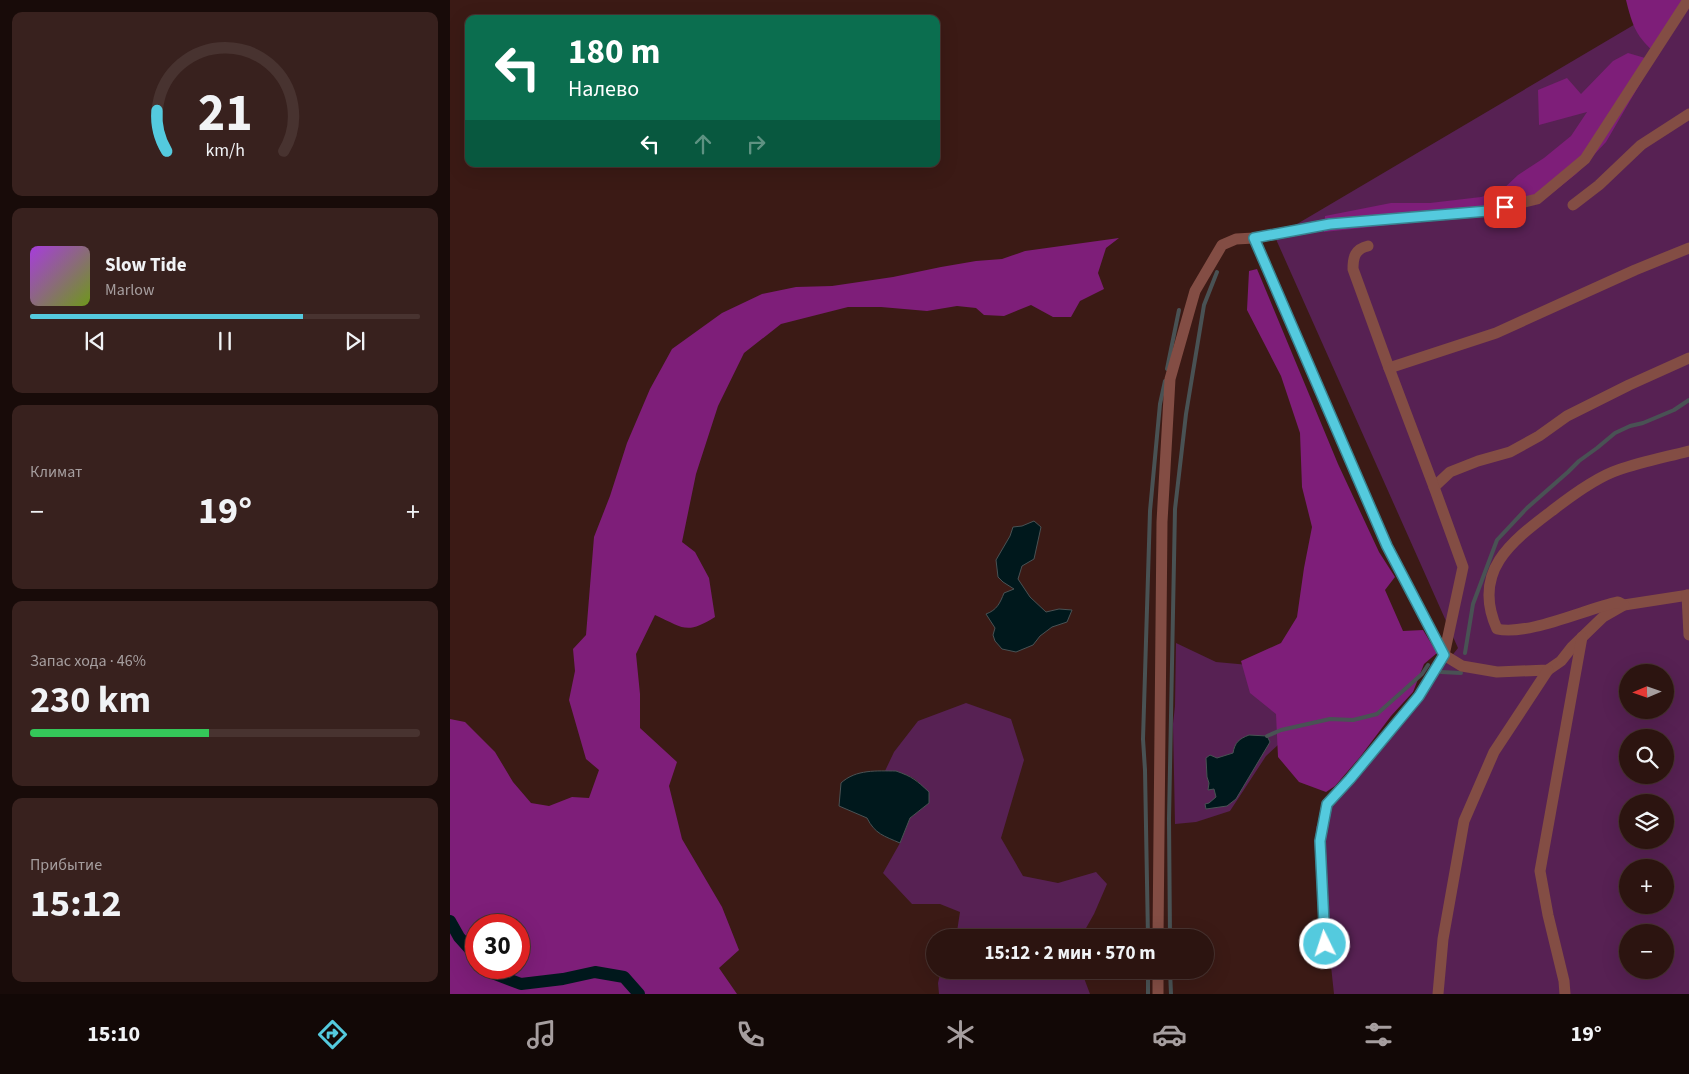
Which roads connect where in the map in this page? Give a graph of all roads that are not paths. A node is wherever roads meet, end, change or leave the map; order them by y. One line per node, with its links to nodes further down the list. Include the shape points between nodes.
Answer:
1 (1688, 0): 4 (street, via 1585,159 1537,199 1488,211 1330,224)
2 (1689, 114): 3 (street, via 1641,144)
3 (1573, 205)
4 (1254, 238): 15 (street, via 1387,546); 17 (street, via 1236,239 1222,245 1195,291 1170,379 1162,522)
5 (1368, 246): 8 (street, via 1356,252 1353,269)
6 (1689, 248): 8 (street, via 1496,333)
7 (1689, 358): 10 (street, via 1567,416 1510,452 1450,472)
8 (1389, 368): 10 (street)
9 (1689, 451): 12 (street, via 1617,470 1575,493 1520,535 1500,557 1490,585 1490,613 1497,628 1506,631 1528,628 1604,605 1618,602)
10 (1434, 486): 15 (street, via 1463,568)
11 (1688, 595): 12 (street); 13 (street)
12 (1624, 605): 14 (street, via 1603,617)
13 (1689, 635)
14 (1582, 637): 16 (street); 22 (street, via 1540,871)
15 (1444, 655): 16 (street, via 1462,666 1498,672); 18 (street, via 1419,696 1327,804 1320,841)
16 (1548, 670): 21 (street, via 1494,752 1464,821 1443,939)
17 (1158, 929)
18 (1325, 944)
19 (1158, 979): 20 (street)
20 (1158, 994)
21 (1438, 994)
22 (1565, 994)

